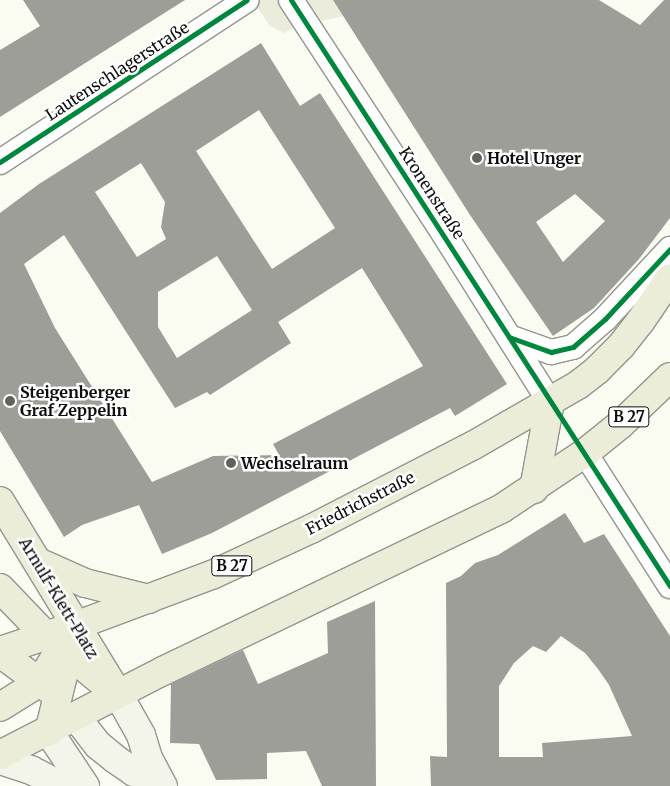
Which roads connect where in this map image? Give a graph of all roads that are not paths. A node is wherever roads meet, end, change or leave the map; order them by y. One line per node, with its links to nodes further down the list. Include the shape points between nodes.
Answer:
1 (247, 0): 3 (street, Lautenschlagerstraße)
2 (291, 0): 6 (street, Kronenstraße)
3 (0, 162)
4 (670, 248): 6 (street, via 604,319 573,347 551,352)
5 (670, 278): 8 (main road, Friedrichstraße / B 27, via 622,346 591,375)
6 (508, 337): 8 (street, Kronenstraße)
7 (670, 377): 9 (main road, B 27)
8 (550, 402): 10 (main road); 15 (main road, Friedrichstraße / B 27, via 311,529 214,574)
9 (585, 453): 10 (main road, B 27); 13 (street)
10 (534, 489): 18 (main road, B 27, via 501,509)
11 (0, 505): 12 (main road, Arnulf-Klett-Platz)
12 (38, 562): 15 (main road, via 85,582); 16 (main road, Arnulf-Klett-Platz)
13 (670, 586)
14 (0, 588): 16 (main road)
15 (150, 599): 16 (main road, Friedrichstraße / B 27)
16 (62, 641): 17 (main road, Friedrichstraße / B 27); 18 (main road, Arnulf-Klett-Platz); 19 (main road)
17 (0, 653): 19 (main road)
18 (118, 694): 19 (main road, B 27); 24 (main road, via 141,735)
19 (50, 697): 20 (main road); 21 (main road); 24 (main road, via 114,759)
20 (0, 707)
21 (48, 732): 22 (main road); 26 (main road)
22 (0, 755)
23 (0, 760): 25 (main road, via 31,770)
24 (161, 783)
25 (61, 786)
26 (85, 786)

